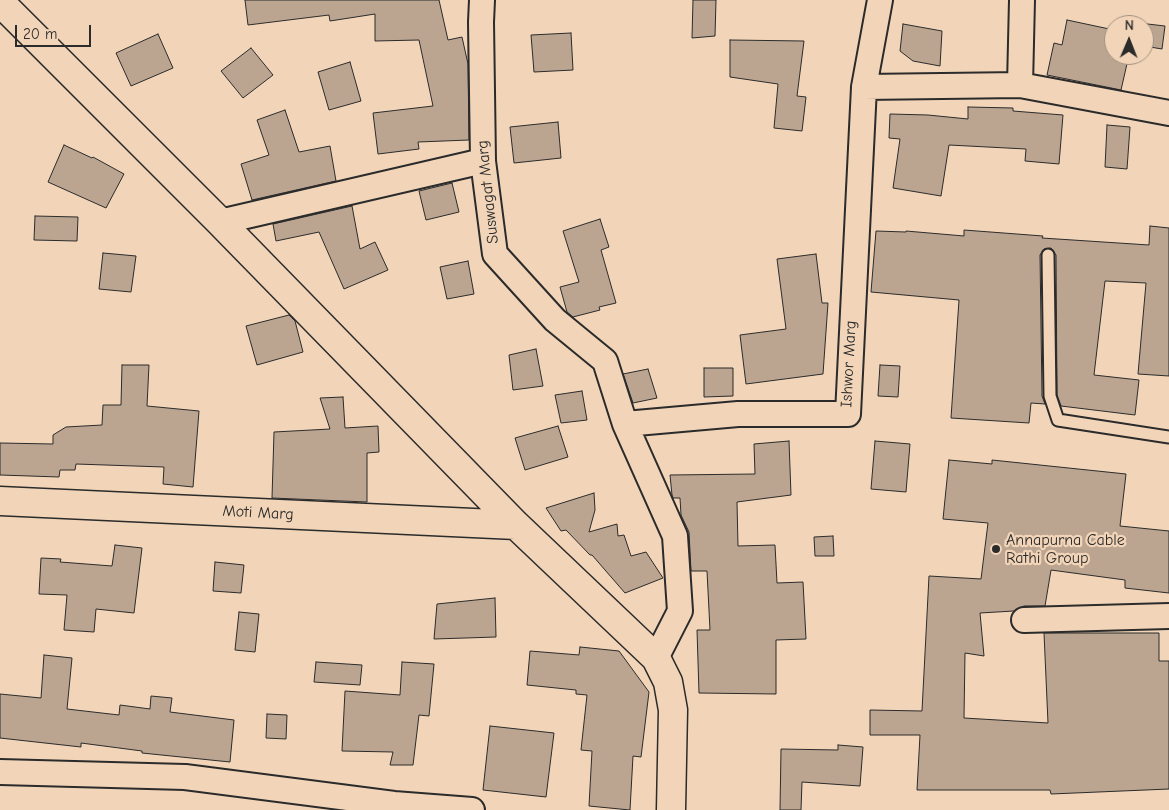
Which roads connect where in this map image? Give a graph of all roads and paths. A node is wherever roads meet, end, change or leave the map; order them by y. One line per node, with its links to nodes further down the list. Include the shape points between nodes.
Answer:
1 (482, 0): 8 (street, Suswagat Marg)
2 (880, 0): 6 (street)
3 (1022, 0): 5 (street)
4 (0, 2): 9 (street)
5 (1020, 85): 6 (street); 7 (street)
6 (864, 87): 11 (street, Ishwor Marg, via 848,414 738,414)
7 (1169, 112)
8 (483, 161): 9 (street); 11 (street, Suswagat Marg, via 495,254 555,320 605,361)
9 (220, 222): 14 (street)
10 (1048, 255): 12 (lane, via 1050,396 1058,420)
11 (625, 424): 17 (street, via 675,536 680,611)
12 (1169, 437)
13 (0, 501): 14 (street, Moti Marg)
14 (516, 525): 17 (street)
15 (1169, 616): 16 (street)
16 (1024, 620)
17 (656, 658): 20 (street, via 668,682 673,710)
18 (0, 772): 19 (street, via 185,777 394,804)
19 (472, 810)
20 (671, 810)

